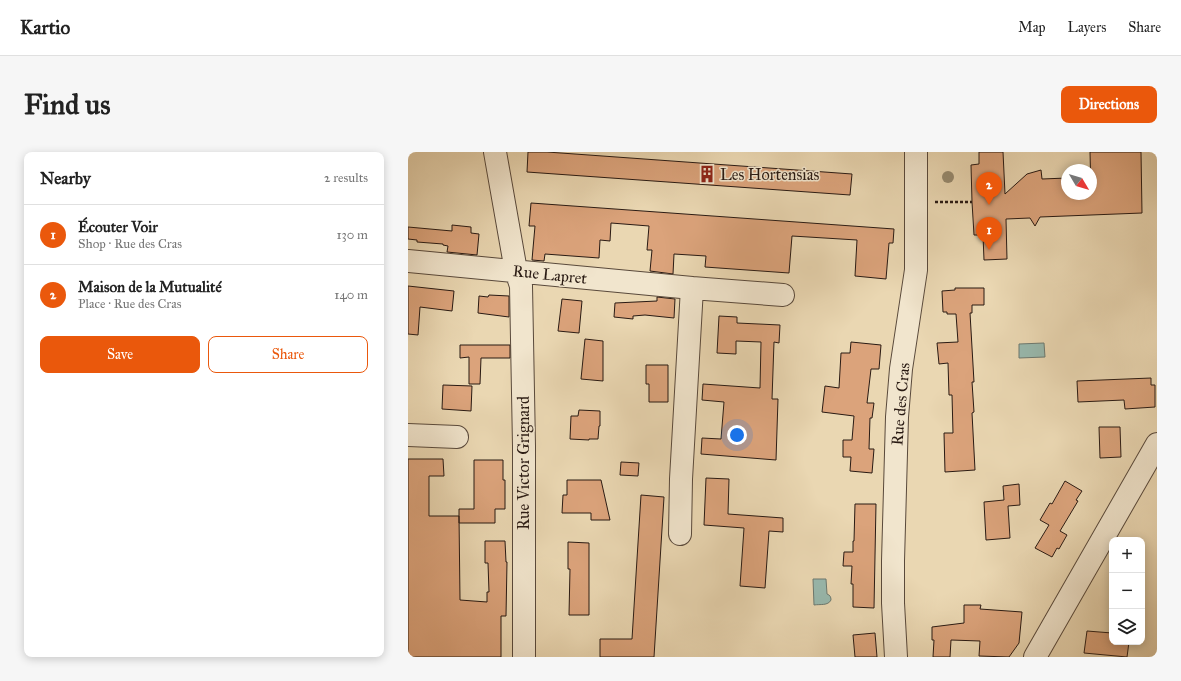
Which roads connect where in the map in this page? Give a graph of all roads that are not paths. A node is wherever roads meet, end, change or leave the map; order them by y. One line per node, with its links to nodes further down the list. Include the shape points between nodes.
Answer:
1 (495, 152): 4 (street, Rue Victor Grignard)
2 (916, 152): 12 (street, Rue des Cras, via 916,270 897,417 893,561)
3 (408, 261): 4 (street, Rue Lapret)
4 (516, 271): 5 (street, Rue Lapret); 11 (street, Rue Victor Grignard, via 521,286 524,430)
5 (692, 288): 6 (street, Rue Lapret); 10 (street)
6 (783, 295)
7 (408, 436): 8 (street)
8 (457, 437)
9 (1157, 444): 13 (street)
10 (680, 534)
11 (524, 657)
12 (896, 657)
13 (1035, 657)

